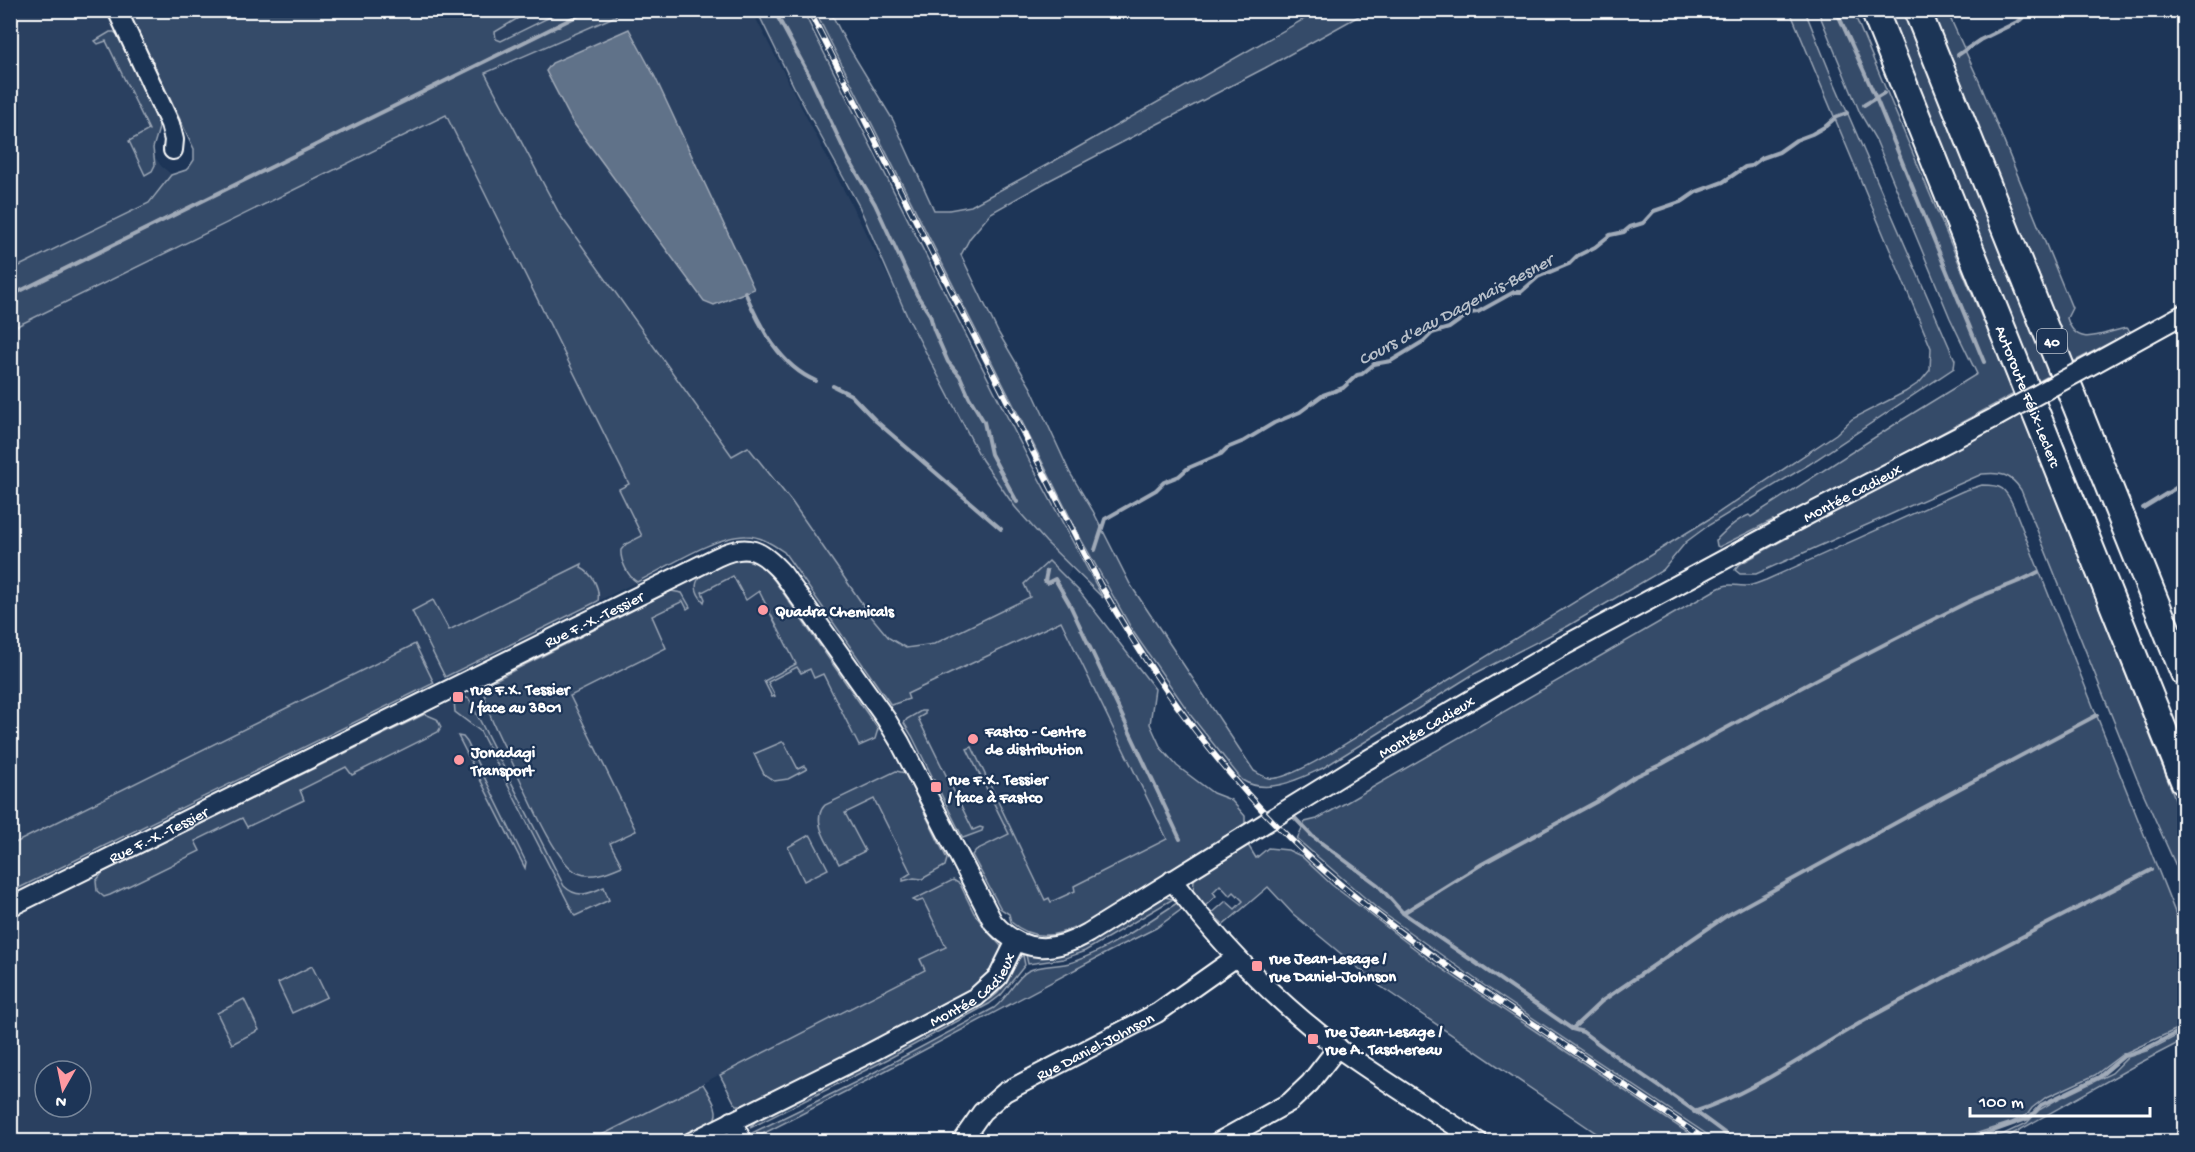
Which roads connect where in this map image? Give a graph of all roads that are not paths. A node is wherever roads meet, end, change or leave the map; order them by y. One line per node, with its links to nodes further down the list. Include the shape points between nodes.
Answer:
1 (117, 10): 4 (street, via 170,124)
2 (1875, 10): 7 (highway, Autoroute Félix-Leclerc / 40)
3 (1917, 10): 6 (highway, 40)
4 (173, 150)
5 (2184, 314): 8 (street, Montée Cadieux, bridge, via 1560,648)
6 (2184, 673)
7 (2184, 781)
8 (1172, 880): 10 (street, Montée Cadieux, via 1068,943 1042,948); 11 (street)
9 (10, 907): 10 (street, Rue F.-X.-Tessier, via 740,549 769,558 886,719 990,917)
10 (1016, 941): 13 (street, Montée Cadieux, via 998,977 976,997)
11 (1235, 958): 12 (street); 17 (street, Rue Daniel-Johnson, via 1157,1013 1005,1092 982,1112)
12 (1338, 1047): 14 (street); 18 (street, via 1290,1102)
13 (732, 1120): 15 (street, Montée Cadieux); 16 (street)
14 (1452, 1134): 19 (street)
15 (691, 1142)
16 (742, 1142)
17 (962, 1142)
18 (1218, 1142)
19 (1479, 1142)

